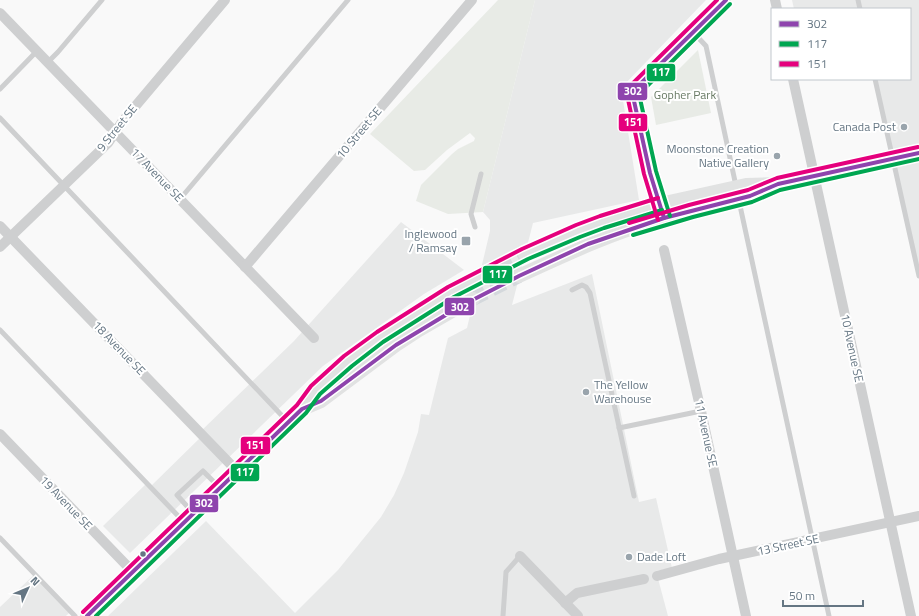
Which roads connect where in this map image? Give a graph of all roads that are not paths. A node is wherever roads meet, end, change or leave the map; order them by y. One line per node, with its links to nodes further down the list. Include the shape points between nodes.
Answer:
1 (102, 0): 9 (lane)
2 (225, 0): 14 (street, 9 Street SE)
3 (348, 0): 21 (lane)
4 (472, 0): 30 (street, 10 Street SE)
5 (726, 0): 7 (street)
6 (0, 12): 8 (street, 17 Avenue SE)
7 (693, 32): 20 (lane, via 706,46); 22 (street, via 632,92 650,173)
8 (37, 51): 9 (street, 17 Avenue SE); 12 (lane)
9 (48, 62): 14 (street, 17 Avenue SE)
10 (793, 80): 18 (street, 10 Avenue SE)
11 (875, 80): 16 (lane)
12 (0, 89)
13 (0, 118): 19 (lane)
14 (115, 132): 19 (street, 9 Street SE); 21 (street, 17 Avenue SE)
15 (919, 153): 16 (street)
16 (894, 159): 18 (street); 33 (lane)
17 (481, 174): 25 (lane, via 471,214)
18 (814, 177): 20 (street, via 778,184 746,185); 48 (street, 10 Avenue SE)
19 (64, 186): 26 (street, 9 Street SE); 40 (lane)
20 (737, 193): 22 (street); 23 (street); 50 (lane)
21 (180, 199): 30 (street, 17 Avenue SE)
22 (660, 204): 23 (street); 29 (street, via 602,222)
23 (664, 218): 32 (street, via 588,244)
24 (0, 226): 26 (street, 18 Avenue SE)
25 (475, 227)
26 (11, 236): 27 (street, 9 Street SE); 43 (street, 18 Avenue SE)
27 (0, 247)
28 (664, 250): 39 (street, 11 Avenue SE)
29 (525, 254)
30 (245, 267): 37 (street, 17 Avenue SE)
31 (480, 276): 38 (street, via 375,341 315,390)
32 (519, 276)
33 (919, 276)
34 (572, 290): 41 (lane, via 582,285 590,293)
35 (473, 300): 38 (street, via 419,330 321,401)
36 (0, 330): 47 (lane)
37 (314, 338)
38 (302, 409): 40 (street)
39 (701, 411): 41 (lane); 52 (street, 11 Avenue SE)
40 (288, 422): 43 (street)
41 (619, 428): 45 (lane)
42 (0, 434): 53 (street, 19 Avenue SE)
43 (237, 471): 44 (street)
44 (220, 488): 47 (street); 47 (lane, via 203,471 177,495)
45 (634, 496)
46 (919, 516): 48 (street, 13 Street SE)
47 (188, 518): 53 (street)
48 (891, 522): 50 (street, 13 Street SE); 63 (street, 10 Avenue SE)
49 (0, 538): 57 (lane)
50 (812, 540): 52 (street, 13 Street SE); 62 (lane)
51 (520, 556): 56 (street); 59 (lane, via 506,572)
52 (733, 556): 54 (street, 13 Street SE); 61 (street, 11 Avenue SE)
53 (133, 572): 58 (street)
54 (656, 576)
55 (644, 579): 56 (street, via 577,593)
56 (565, 603): 60 (street)
57 (75, 616)
58 (87, 616)
59 (503, 616)
60 (578, 616)
61 (746, 616)
62 (829, 616)
63 (911, 616)

